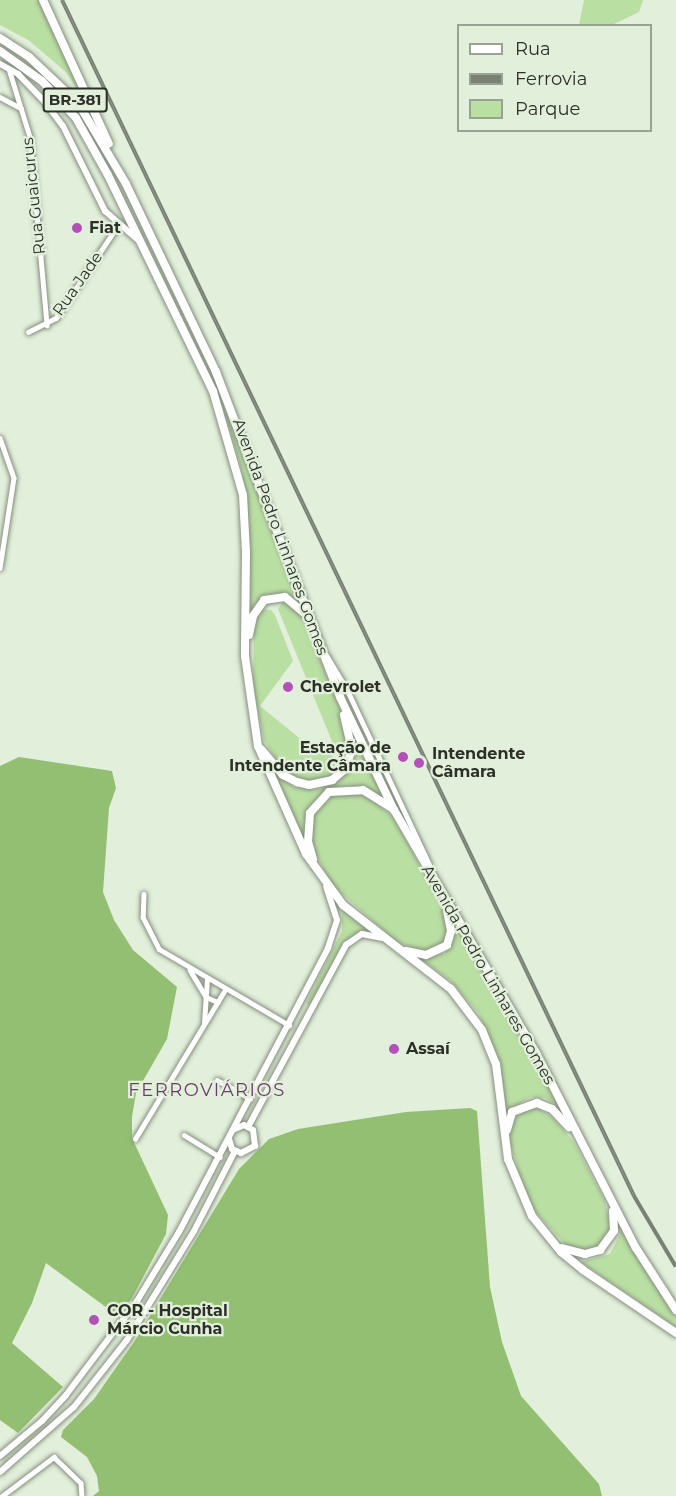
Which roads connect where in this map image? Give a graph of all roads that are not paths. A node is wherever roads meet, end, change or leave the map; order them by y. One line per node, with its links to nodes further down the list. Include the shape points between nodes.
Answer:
1 (42, 0): 10 (highway)
2 (0, 38): 10 (highway, Avenida Pedro Linhares Gomes / BR-381, via 29,57 78,103)
3 (0, 51): 12 (highway, Avenida Pedro Linhares Gomes / BR-381, via 42,81 76,118)
4 (0, 64): 5 (main road)
5 (9, 69): 6 (main road); 7 (street, Rua Guaicurus)
6 (32, 87): 7 (street); 11 (main road, via 63,126 105,211)
7 (18, 94): 9 (street, Rua Guaicurus)
8 (0, 97): 9 (street)
9 (21, 108): 13 (street, Rua Guaicurus, via 32,149)
10 (126, 184): 17 (highway, Avenida Pedro Linhares Gomes / BR-381, via 216,372)
11 (118, 225): 12 (main road); 13 (street, Rua Jade, via 62,310)
12 (141, 242): 19 (highway, Avenida Pedro Linhares Gomes / BR-381, via 213,391 236,461 246,528)
13 (47, 325): 14 (street, Rua Jade)
14 (28, 332)
15 (0, 438): 16 (street, via 14,478)
16 (0, 568)
17 (311, 622): 18 (highway, Avenida Pedro Linhares Gomes / BR-381); 19 (highway, via 294,601 285,597 264,600 253,616)
18 (321, 648): 20 (highway, Avenida Pedro Linhares Gomes / BR-381); 24 (street, via 346,688)
19 (245, 656): 21 (highway, Avenida Pedro Linhares Gomes / BR-381)
20 (340, 697): 21 (highway, via 352,750 345,769 332,780 309,785 297,782 284,775); 22 (highway, Avenida Pedro Linhares Gomes / BR-381)
21 (258, 746): 23 (highway, Avenida Pedro Linhares Gomes / BR-381, via 271,781)
22 (394, 810): 23 (highway, via 374,794 353,788 329,792 317,801 307,827 308,842); 24 (highway, Avenida Pedro Linhares Gomes / BR-381)
23 (322, 880): 27 (highway, Avenida Pedro Linhares Gomes / BR-381); 34 (main road, via 333,900 337,920 328,948)
24 (438, 888): 26 (highway, Avenida Pedro Linhares Gomes / BR-381)
25 (144, 894): 29 (street, via 143,917 153,942)
26 (446, 902): 28 (highway, via 451,931 447,945 426,955); 41 (highway, Avenida Pedro Linhares Gomes / BR-381, via 536,1053)
27 (383, 938): 28 (highway, Avenida Pedro Linhares Gomes / BR-381); 35 (main road, via 362,934 346,945)
28 (398, 949): 45 (highway, Avenida Pedro Linhares Gomes / BR-381, via 452,989 482,1030 497,1073)
29 (189, 968): 30 (street); 32 (street)
30 (207, 979): 31 (street); 32 (street)
31 (225, 990): 33 (street); 36 (street)
32 (206, 997): 33 (street); 37 (street)
33 (218, 1002): 37 (street)
34 (297, 1009): 35 (main road, via 305,1006); 36 (main road)
35 (311, 1015): 40 (main road)
36 (288, 1025): 39 (main road)
37 (204, 1026): 44 (street)
38 (217, 1080): 39 (street)
39 (250, 1098): 42 (main road)
40 (248, 1127): 42 (main road, via 239,1126); 46 (main road, via 256,1135 255,1146 246,1153)
41 (574, 1132): 45 (highway, via 545,1104 527,1104 512,1112); 48 (highway, Avenida Pedro Linhares Gomes / BR-381)
42 (230, 1134): 46 (main road); 47 (main road)
43 (184, 1135): 47 (street)
44 (135, 1139)
45 (505, 1143): 49 (highway, Avenida Pedro Linhares Gomes / BR-381, via 525,1203)
46 (235, 1151): 53 (main road, via 194,1231 127,1340 74,1407)
47 (220, 1157): 52 (main road, via 137,1301 66,1395)
48 (610, 1199): 49 (highway, via 615,1221 608,1244 585,1254); 50 (highway, Avenida Pedro Linhares Gomes / BR-381)
49 (555, 1245): 51 (highway, Avenida Pedro Linhares Gomes / BR-381, via 583,1270)
50 (676, 1310)
51 (676, 1333)
52 (0, 1456)
53 (0, 1472)
54 (2, 1496): 55 (street, via 57,1457 81,1483)
55 (82, 1496)

